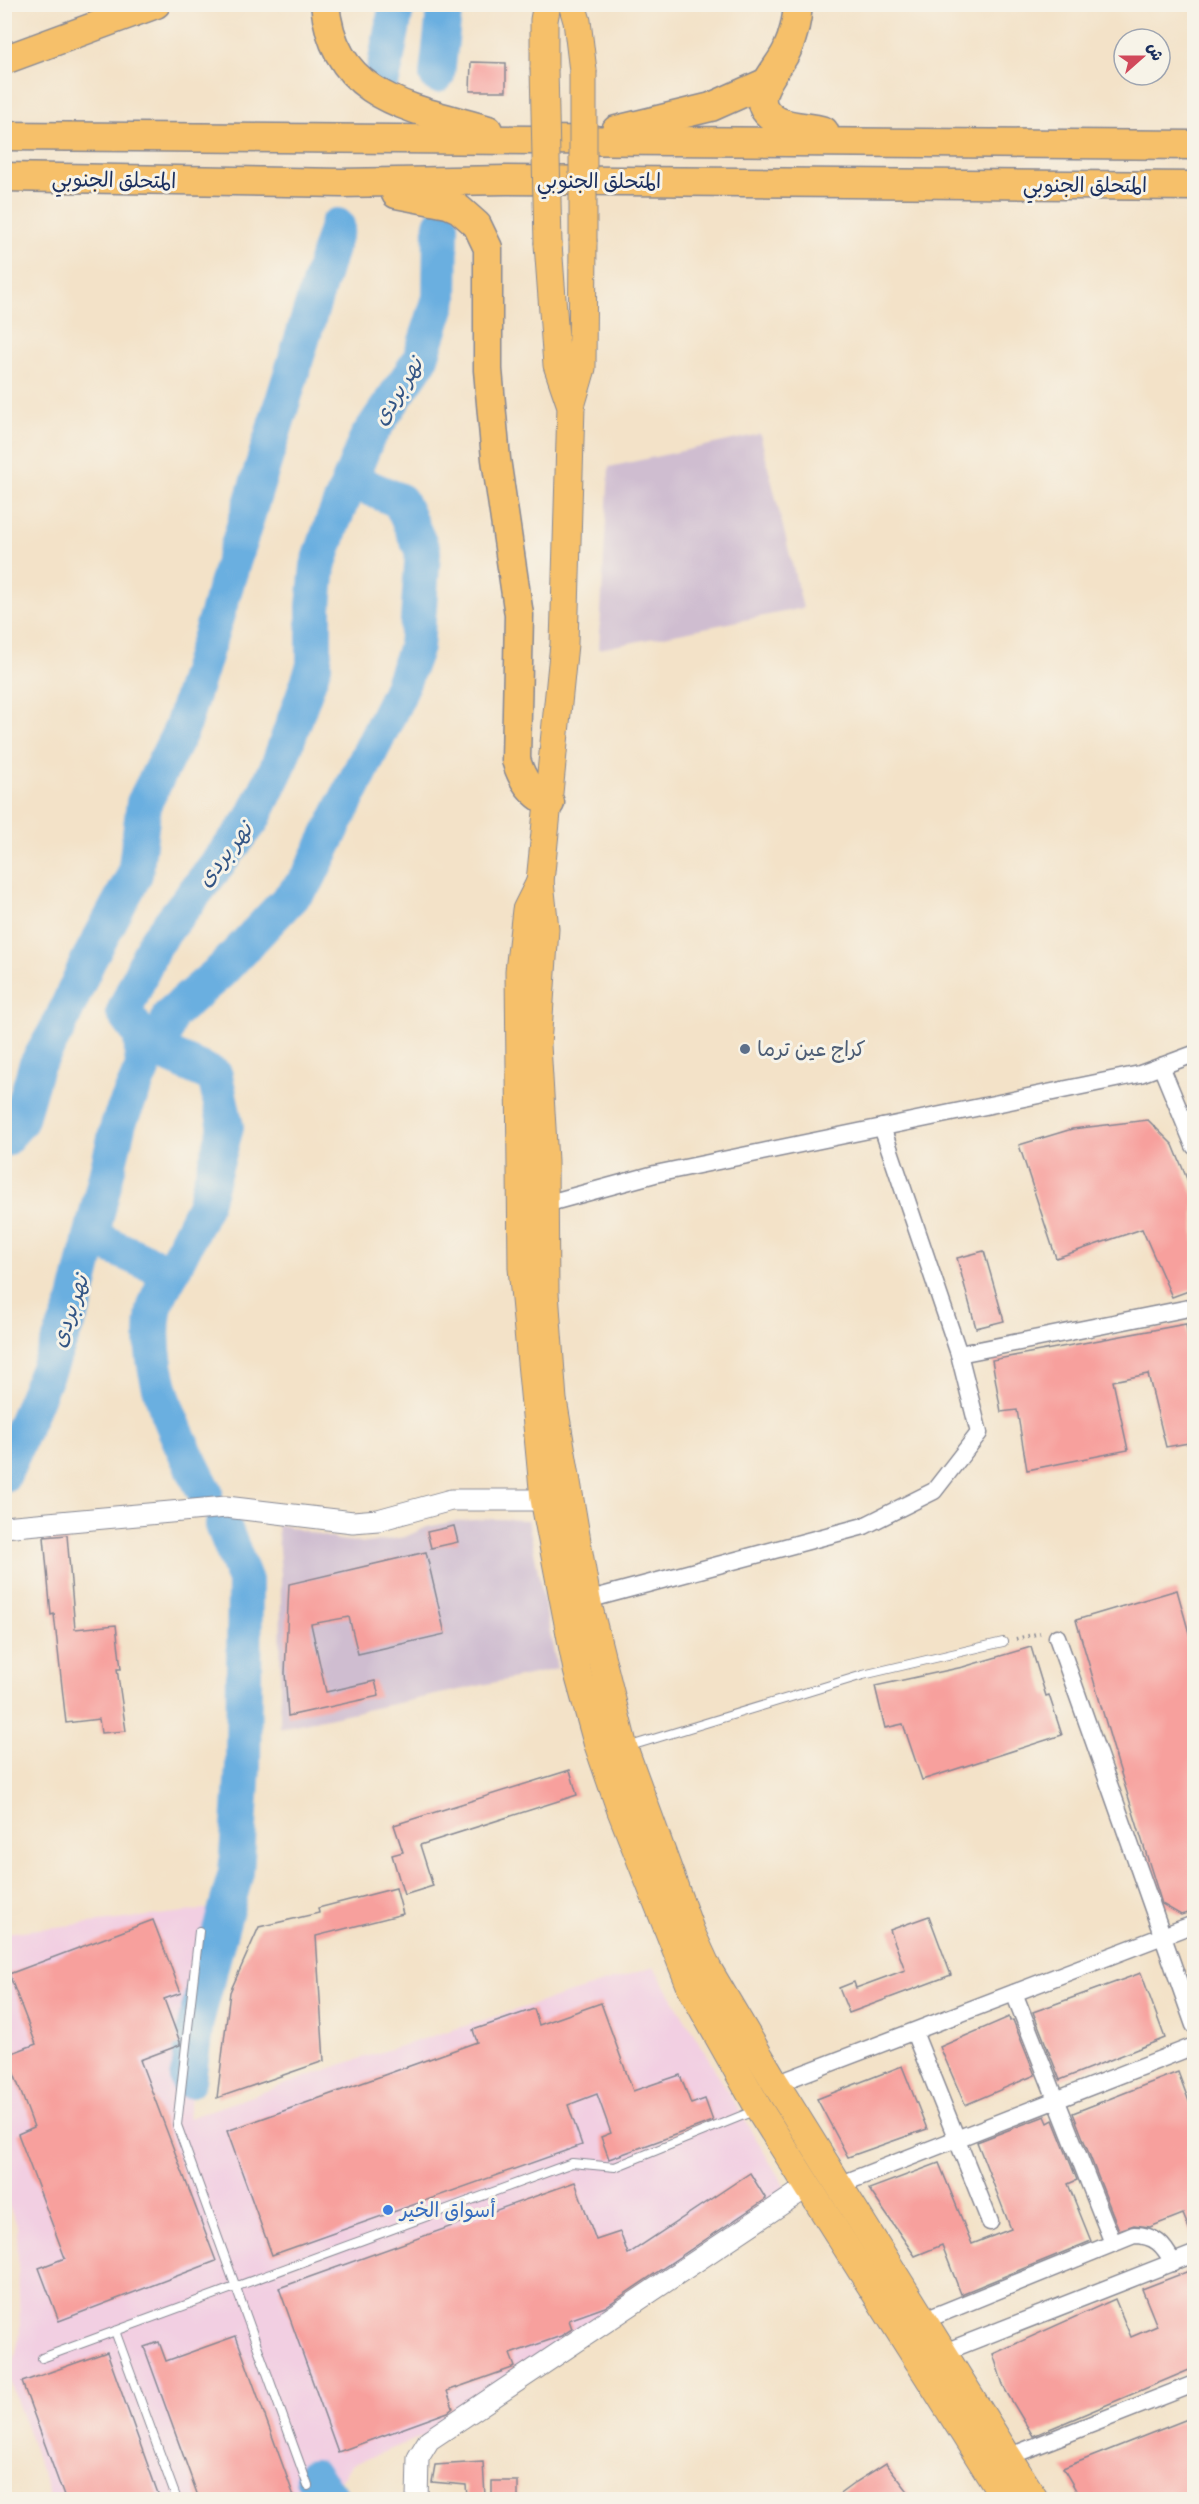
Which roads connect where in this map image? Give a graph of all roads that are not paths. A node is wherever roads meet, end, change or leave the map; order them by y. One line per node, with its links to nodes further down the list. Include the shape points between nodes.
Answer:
1 (156, 4): 6 (highway)
2 (325, 4): 9 (highway, via 327,28 339,56 357,80 382,97)
3 (547, 4): 16 (main road, bridge, via 543,20 548,244 557,365)
4 (572, 4): 16 (main road, bridge, via 583,71 583,242 582,368)
5 (798, 4): 7 (highway, via 796,26 786,52)
6 (4, 60)
7 (765, 83): 10 (highway, via 686,114); 11 (highway, via 764,104 777,120 819,129)
8 (4, 136): 9 (highway, المتحلق الجنوبي)
9 (525, 140): 10 (highway, المتحلق الجنوبي)
10 (564, 141): 11 (highway, المتحلق الجنوبي)
11 (858, 144): 12 (highway, المتحلق الجنوبي)
12 (1194, 145)
13 (4, 177): 14 (highway, المتحلق الجنوبي)
14 (341, 183): 15 (highway, المتحلق الجنوبي, via 506,180); 17 (highway, via 448,204 469,216 486,242 491,408 519,615 516,760 531,790)
15 (1194, 186)
16 (571, 406): 17 (main road, via 564,633)
17 (550, 803): 22 (main road, via 540,882 545,929)
18 (1194, 1054): 19 (street)
19 (1161, 1066): 20 (street, via 1140,1074); 21 (street)
20 (882, 1127): 22 (street, via 656,1174); 24 (street)
21 (1194, 1146)
22 (533, 1207): 25 (main road, via 544,1265)
23 (1194, 1307): 24 (street)
24 (959, 1354): 27 (street, via 979,1433 934,1491 864,1526)
25 (556, 1500): 26 (street, via 451,1500 378,1520 353,1522 226,1507); 27 (main road); 40 (main road, via 577,1670 621,1811 686,1978)
26 (4, 1527)
27 (587, 1600): 30 (main road)
28 (1057, 1637): 33 (street)
29 (1003, 1642): 30 (lane, via 863,1675)
30 (624, 1748): 38 (main road, via 691,1932 708,1969)
31 (1194, 1924): 33 (street)
32 (199, 1930): 48 (lane, via 177,2125)
33 (1163, 1935): 34 (street); 35 (street)
34 (1014, 1993): 36 (street); 39 (street)
35 (1194, 2025)
36 (914, 2032): 38 (street); 41 (street)
37 (1194, 2046): 39 (street)
38 (776, 2084): 42 (main road)
39 (1056, 2099): 41 (street); 45 (street)
40 (759, 2109): 43 (main road); 48 (lane, via 615,2167 572,2163)
41 (956, 2137): 42 (street); 44 (street)
42 (839, 2184): 49 (main road)
43 (807, 2187): 53 (main road); 59 (street, via 429,2440 418,2458)
44 (990, 2222)
45 (1113, 2243): 47 (street, via 1134,2235 1154,2238 1161,2242); 49 (street)
46 (1194, 2254): 47 (street)
47 (1173, 2263): 51 (street)
48 (236, 2286): 50 (lane); 57 (lane)
49 (925, 2320): 51 (main road)
50 (115, 2331): 52 (lane); 58 (lane)
51 (945, 2352): 53 (street); 55 (main road)
52 (42, 2358)
53 (915, 2358): 56 (main road)
54 (1194, 2384): 55 (street)
55 (1010, 2456): 56 (street); 61 (main road)
56 (985, 2466): 60 (main road)
57 (308, 2486)
58 (177, 2499)
59 (417, 2499)
60 (1006, 2499)
61 (1035, 2499)

